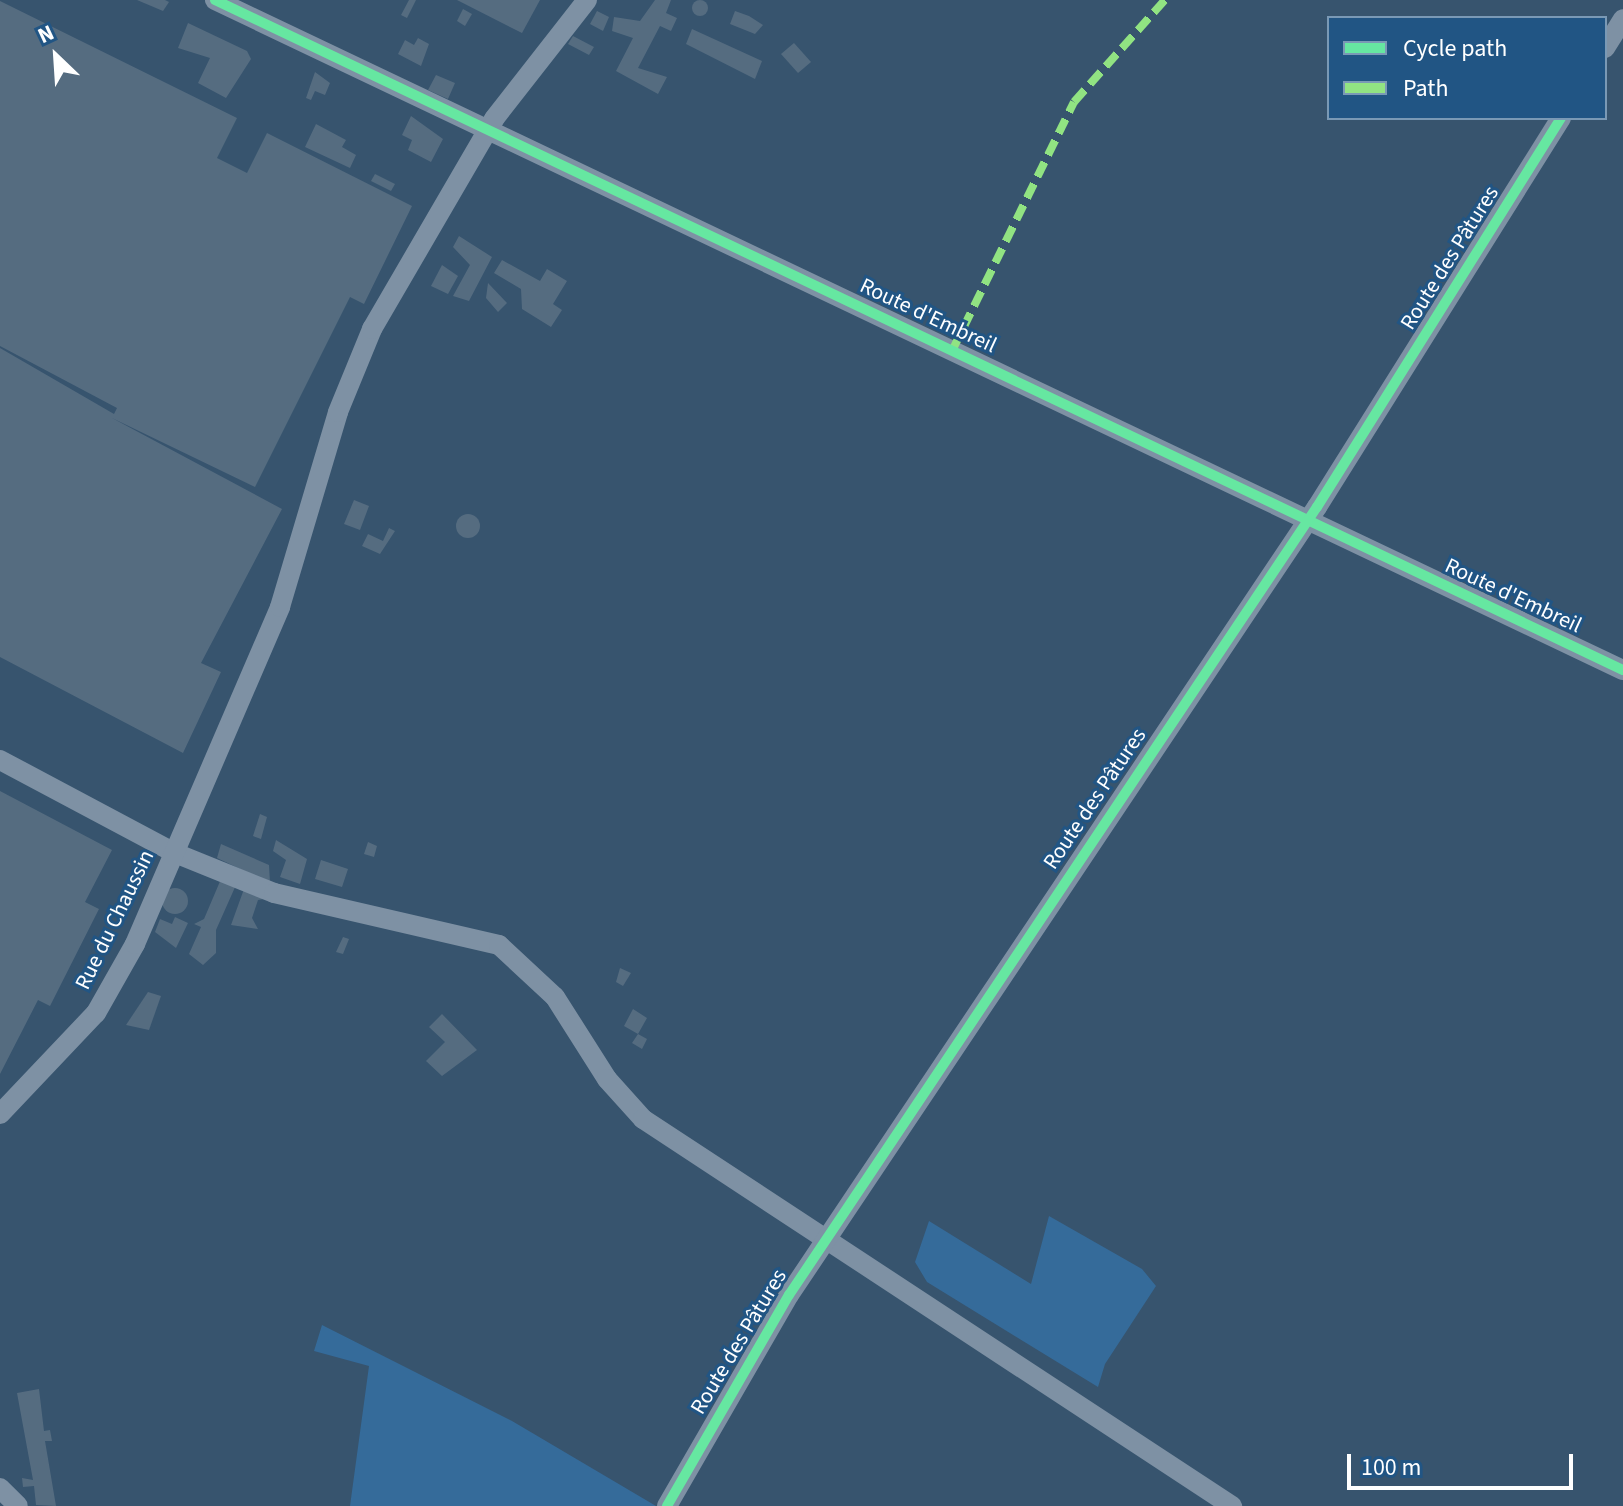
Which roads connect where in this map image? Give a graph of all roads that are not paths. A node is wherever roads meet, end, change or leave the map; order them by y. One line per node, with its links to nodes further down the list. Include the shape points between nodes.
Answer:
1 (215, 0): 6 (street, Route d'Embreil)
2 (587, 0): 6 (street, Rue du Chaussin)
3 (1623, 19): 4 (street)
4 (1607, 45)
5 (1560, 120): 7 (street, Route des Pâtures)
6 (488, 130): 7 (street, Route d'Embreil); 10 (street, Rue du Chaussin, via 372,329 338,412 280,607)
7 (1308, 521): 8 (street, Route d'Embreil); 12 (street, Route des Pâtures)
8 (1623, 670)
9 (0, 760): 10 (street)
10 (175, 853): 11 (street, Rue du Chaussin, via 96,1013); 12 (street, via 355,917 499,945 555,997 607,1079 643,1119)
11 (0, 1114)
12 (828, 1236): 15 (street, Route des Pâtures); 16 (street)
13 (0, 1488): 14 (street)
14 (18, 1506)
15 (667, 1506)
16 (1232, 1506)

